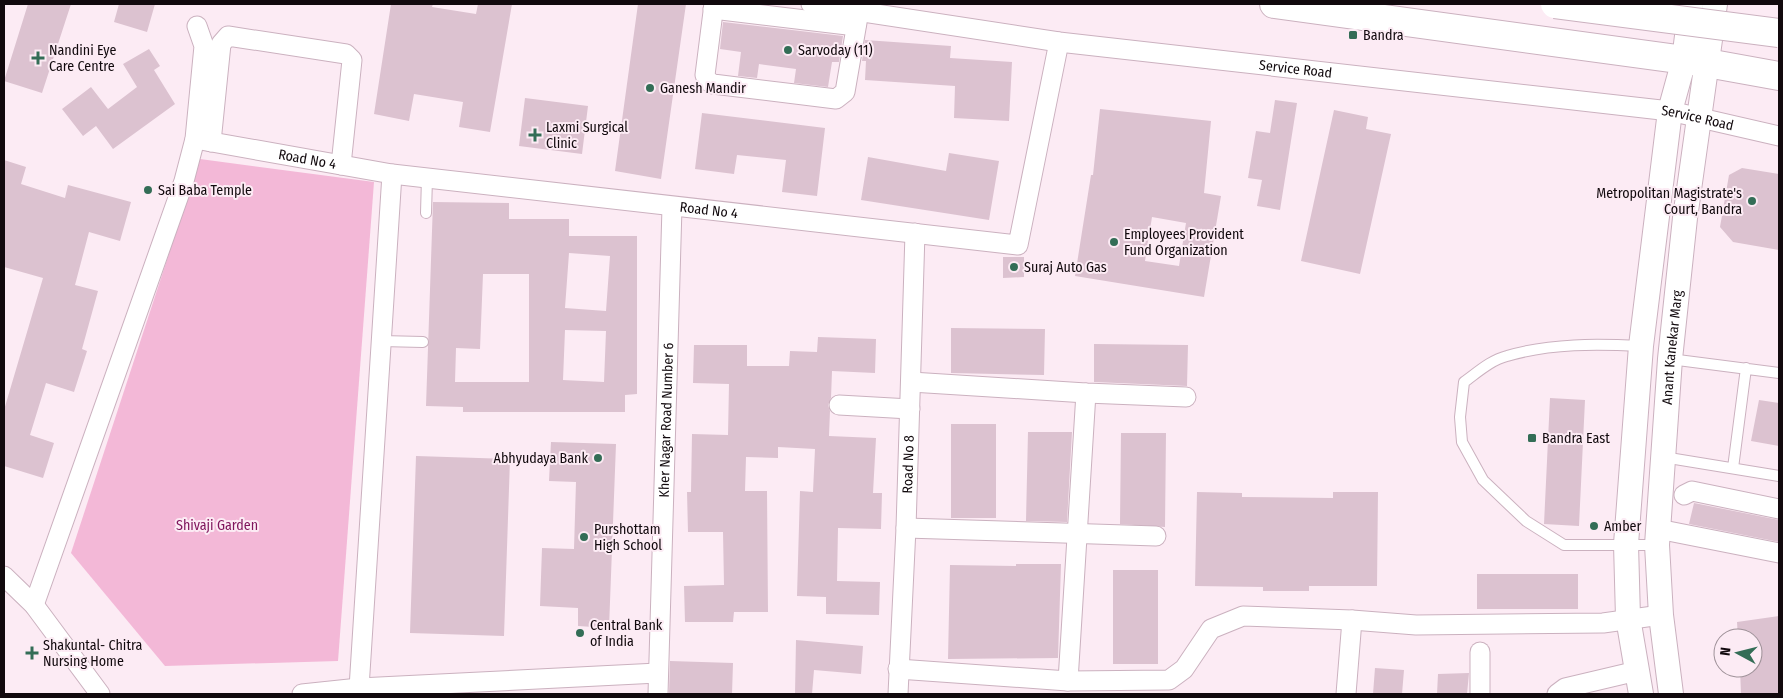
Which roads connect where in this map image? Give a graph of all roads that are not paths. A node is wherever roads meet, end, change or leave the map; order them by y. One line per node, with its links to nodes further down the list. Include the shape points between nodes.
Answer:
1 (811, 4): 8 (street, Service Road)
2 (1274, 4): 12 (highway)
3 (1555, 4): 10 (highway, bridge)
4 (1692, 4): 12 (street)
5 (1715, 4): 12 (street, Anant Kanekar Marg)
6 (713, 6): 7 (street); 8 (street, via 705,75 708,81 836,99 845,92)
7 (794, 11): 8 (street)
8 (858, 19): 11 (street, Service Road)
9 (197, 26): 17 (street, via 204,46)
10 (1779, 33)
11 (1059, 42): 14 (street, Service Road); 23 (street, Road No 4, via 1018,245)
12 (1696, 62): 13 (highway); 14 (street, Anant Kanekar Marg); 15 (street, Anant Kanekar Marg)
13 (1779, 76)
14 (1670, 111): 15 (street, Service Road); 26 (street, Anant Kanekar Marg)
15 (1699, 118): 16 (street, Service Road); 27 (street, Anant Kanekar Marg, via 1687,194)
16 (1779, 136)
17 (203, 140): 18 (street, Road No 4); 18 (street, via 221,44 228,36 346,54 352,60); 47 (street, via 184,181)
18 (341, 166): 19 (street, Road No 4)
19 (392, 174): 20 (street, Road No 4); 24 (street)
20 (427, 178): 21 (street, Road No 4); 22 (lane)
21 (672, 207): 23 (street, Road No 4); 54 (street, Kher Nagar Road Number 6)
22 (426, 213)
23 (915, 234): 30 (street, Road No 8)
24 (381, 340): 25 (lane); 56 (street)
25 (423, 342)
26 (1641, 346): 44 (street, Anant Kanekar Marg); 44 (lane, via 1557,346 1506,356 1464,382 1460,417 1462,442 1483,480 1526,521 1564,545)
27 (1670, 359): 28 (lane); 35 (street, Anant Kanekar Marg)
28 (1746, 368): 29 (lane); 36 (lane)
29 (1779, 372)
30 (912, 382): 31 (street); 34 (street, Road No 8)
31 (1086, 394): 32 (street); 41 (street)
32 (1186, 397)
33 (840, 405): 34 (street)
34 (910, 409): 40 (street, Road No 8)
35 (1663, 457): 36 (lane); 43 (street, Anant Kanekar Marg)
36 (1733, 468): 37 (lane)
37 (1779, 476)
38 (1684, 495): 39 (street, via 1692,491)
39 (1779, 509)
40 (906, 528): 41 (street); 52 (street, Road No 8)
41 (1077, 533): 42 (street); 55 (street)
42 (1156, 536)
43 (1658, 537): 44 (lane); 45 (street); 48 (street, Anant Kanekar Marg)
44 (1626, 544): 49 (street, Anant Kanekar Marg)
45 (1779, 553)
46 (4, 576): 47 (street)
47 (34, 605): 57 (street)
48 (1661, 615): 49 (street); 65 (street, Anant Kanekar Marg)
49 (1628, 618): 50 (street, via 1603,623 1416,625); 53 (street, Anant Kanekar Marg)
50 (1352, 620): 55 (street, via 1243,616 1212,629 1184,669 1169,680); 61 (street)
51 (1480, 652): 62 (street)
52 (898, 669): 55 (street); 60 (street, Road No 8)
53 (1637, 670): 63 (street, via 1565,688); 64 (street, Anant Kanekar Marg)
54 (658, 673): 56 (street); 59 (street, Kher Nagar Road Number 6)
55 (1068, 681)
56 (359, 688): 58 (street)
57 (100, 694)
58 (302, 694)
59 (658, 694)
60 (898, 694)
61 (1346, 694)
62 (1480, 694)
63 (1557, 694)
64 (1641, 694)
65 (1671, 694)

